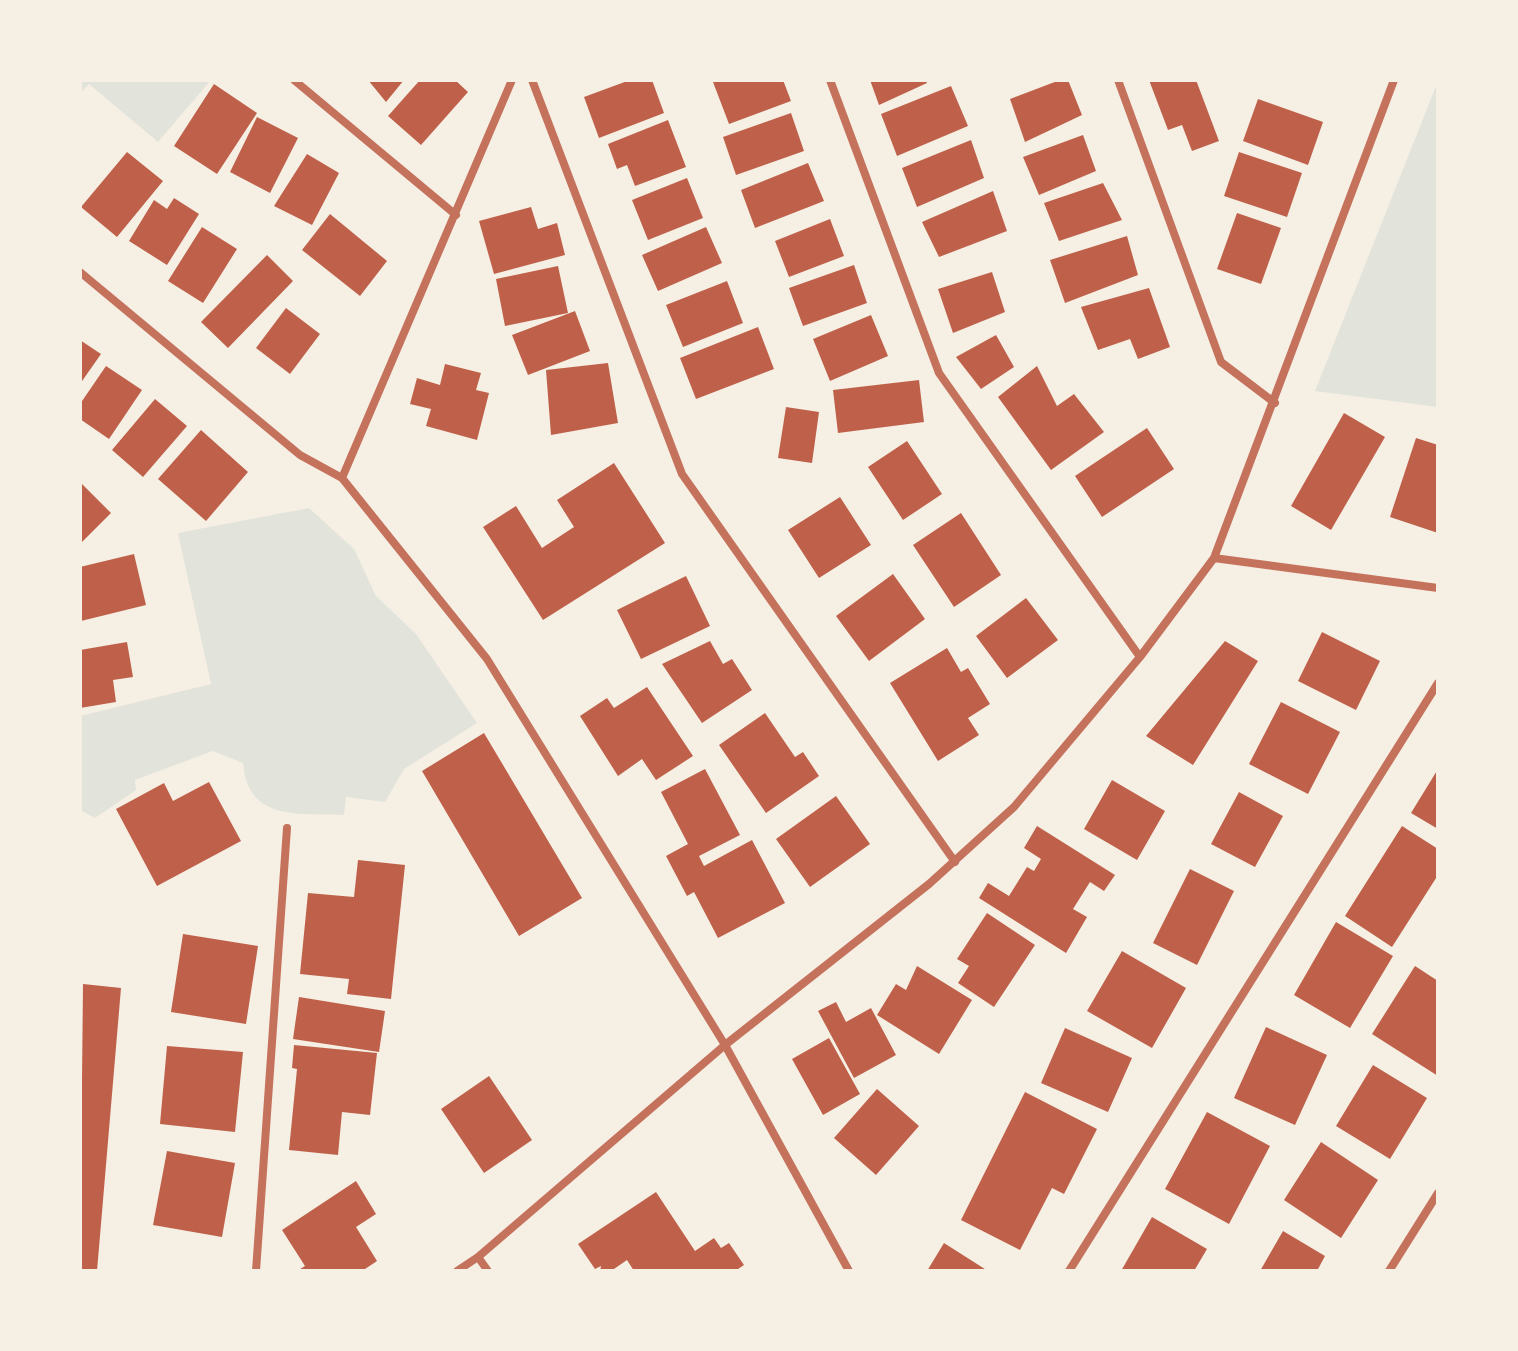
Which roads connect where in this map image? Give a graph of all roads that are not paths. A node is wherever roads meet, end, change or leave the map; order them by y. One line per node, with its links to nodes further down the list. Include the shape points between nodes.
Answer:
1 (294, 80): 7 (street)
2 (512, 80): 7 (street)
3 (532, 80): 16 (street, via 682,474)
4 (830, 80): 13 (street, via 939,373)
5 (1118, 80): 9 (street, via 1221,362)
6 (1394, 80): 9 (street)
7 (456, 215): 10 (street)
8 (80, 272): 10 (street, via 300,455)
9 (1275, 403): 11 (street)
10 (342, 478): 17 (street, via 512,696)
11 (1214, 558): 12 (street); 13 (street)
12 (1438, 588)
13 (1140, 657): 16 (street, via 1014,807)
14 (1438, 683): 24 (street)
15 (287, 828): 20 (street)
16 (955, 862): 17 (street)
17 (725, 1045): 19 (street); 23 (street)
18 (1438, 1193): 25 (street)
19 (478, 1257): 21 (street); 22 (street)
20 (256, 1271)
21 (457, 1271)
22 (488, 1271)
23 (849, 1271)
24 (1069, 1271)
25 (1389, 1271)

